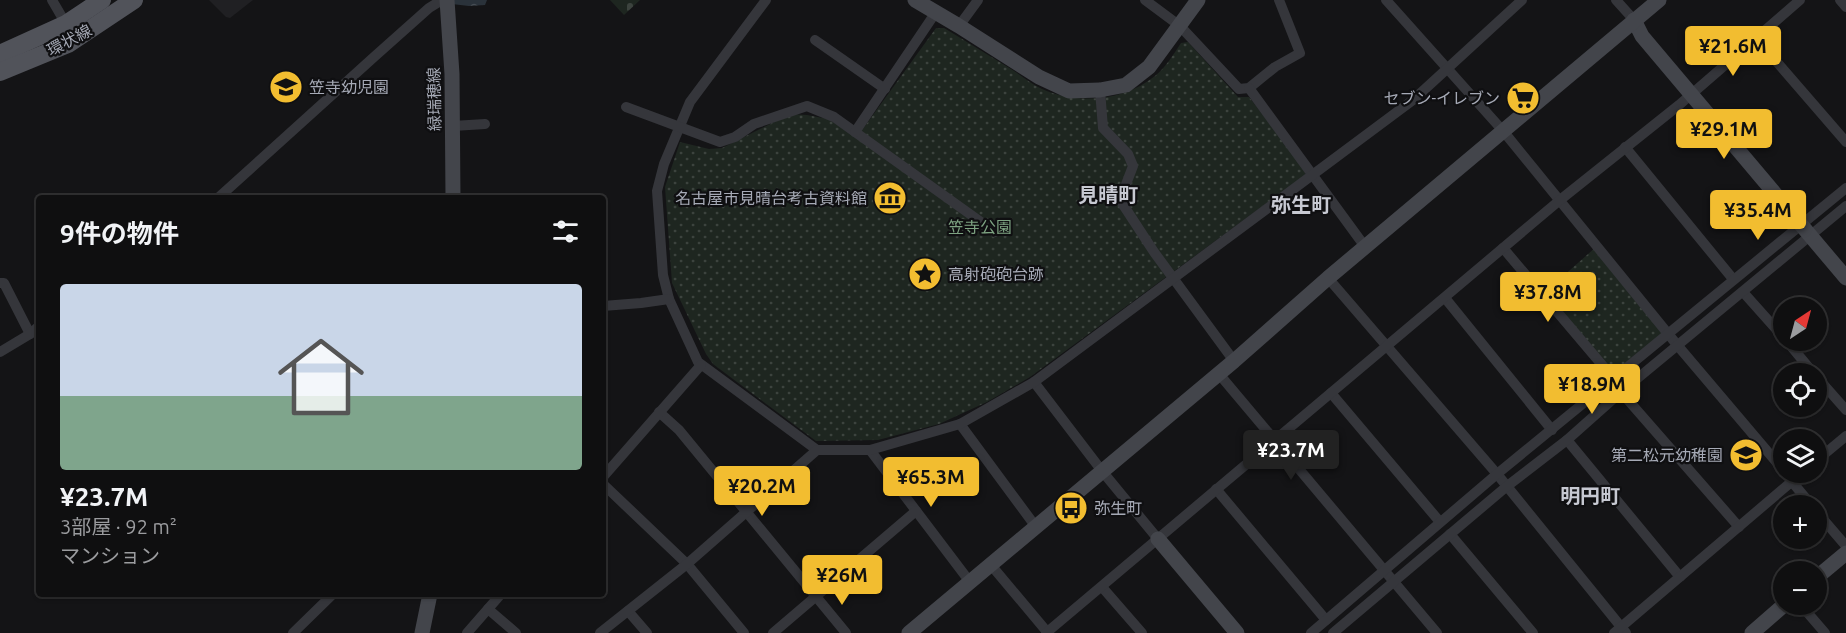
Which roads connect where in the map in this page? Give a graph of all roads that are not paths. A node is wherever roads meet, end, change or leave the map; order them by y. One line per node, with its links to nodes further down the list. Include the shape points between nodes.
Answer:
1 (52, 0): 21 (street)
2 (102, 0): 21 (main road, 環状線)
3 (134, 0): 28 (main road, 環状線, via 68,44)
4 (442, 0): 43 (street)
5 (447, 0): 35 (street, 緑瑞穂線)
6 (766, 0): 36 (street, via 690,102)
7 (915, 0): 19 (street)
8 (978, 0): 22 (street)
9 (1145, 0): 23 (street)
10 (1198, 0): 23 (street)
11 (1279, 0): 29 (street, via 1300,53)
12 (1386, 0): 27 (street)
13 (1522, 0): 27 (street)
14 (1616, 0): 20 (street)
15 (1659, 0): 20 (street)
16 (1800, 0): 24 (street)
17 (1840, 0): 18 (street)
18 (1846, 7)
19 (936, 12): 22 (street); 30 (street)
20 (1634, 20): 32 (street, via 1642,36); 38 (street)
21 (66, 24): 26 (main road, 環状線)
22 (959, 26): 31 (street, via 1039,77 1069,91)
23 (1180, 26): 29 (street, via 1239,89); 31 (street, via 1149,67 1126,85)
24 (1756, 38): 32 (street); 39 (street)
25 (815, 40): 30 (street)
26 (0, 54)
27 (1447, 69): 38 (street); 41 (street, via 1413,100)
28 (0, 72)
29 (1249, 88): 41 (street)
30 (885, 89): 37 (street)
31 (1100, 90): 51 (street, via 1103,128 1128,154 1133,166 1120,200)
32 (1691, 95): 40 (street); 47 (street)
33 (626, 106): 36 (street)
34 (485, 124): 35 (street)
35 (453, 126): 44 (street, 緑瑞穂線)
36 (679, 128): 37 (street, via 720,142 753,124 807,106 834,117); 58 (street, via 657,191 663,275)
37 (855, 132): 48 (street)
38 (1504, 132): 45 (street); 49 (street)
39 (1846, 142)
40 (1625, 147): 45 (street); 54 (street)
41 (1313, 175): 49 (street); 51 (street)
42 (1846, 188): 47 (street)
43 (221, 195)
44 (453, 195)
45 (1560, 200): 50 (street); 62 (street)
46 (1846, 207): 47 (street)
47 (1806, 231): 53 (street); 54 (street); 56 (street)
48 (996, 232)
49 (1366, 248): 52 (street)
50 (1503, 249): 57 (street); 72 (street)
51 (1173, 278): 68 (street); 73 (street)
52 (1328, 278): 64 (street); 68 (street)
53 (1846, 278)
54 (1733, 279): 62 (street)
55 (0, 283): 63 (street)
56 (1743, 292): 60 (street); 65 (street)
57 (1445, 298): 64 (street); 80 (street)
58 (669, 299): 59 (street); 70 (street)
59 (606, 306)
60 (1773, 326)
61 (36, 329): 63 (street)
62 (1668, 333): 65 (street); 72 (street)
63 (30, 334): 67 (street)
64 (1388, 346): 76 (street); 90 (street)
65 (1678, 346): 75 (street); 87 (street)
66 (1795, 351): 69 (street)
67 (0, 352)
68 (1234, 361): 71 (street)
69 (1805, 363)
70 (701, 365): 78 (street); 84 (street)
71 (1219, 374): 82 (street); 88 (street)
72 (1614, 379): 80 (street)
73 (1034, 382): 79 (street); 88 (street)
74 (1827, 389): 77 (street)
75 (1621, 392): 83 (street); 102 (street)
76 (1331, 393): 82 (street); 99 (street)
77 (1846, 410)
78 (659, 412): 89 (street); 98 (street, via 679,430)
79 (960, 424): 85 (street); 101 (street)
80 (1552, 430): 90 (street)
81 (1846, 436): 86 (street)
82 (1275, 440): 95 (street); 110 (street)
83 (1567, 440): 93 (street); 111 (street)
84 (817, 450): 85 (street); 98 (street)
85 (870, 450): 97 (street)
86 (1827, 452)
87 (1773, 459)
88 (1102, 471): 101 (street); 104 (street)
89 (606, 474)
90 (1497, 474): 93 (street); 99 (street)
91 (1791, 483): 102 (street)
92 (1793, 483): 96 (street)
93 (1506, 486): 103 (street); 124 (street)
94 (606, 487): 107 (street)
95 (1216, 489): 104 (street); 123 (street)
96 (1803, 495)
97 (916, 511): 113 (street); 118 (street)
98 (747, 512): 107 (street); 118 (street)
99 (1440, 522): 110 (street)
100 (1827, 524): 105 (street)
101 (1036, 527): 108 (street)
102 (1739, 527): 111 (street)
103 (1450, 534): 112 (street); 141 (street)
104 (1158, 539): 114 (street); 138 (street)
105 (1846, 546)
106 (1846, 553): 109 (street)
107 (687, 564): 120 (street); 132 (street)
108 (991, 565): 113 (street); 136 (street)
109 (1827, 569)
110 (1384, 570): 112 (street); 123 (street)
111 (1680, 577): 124 (street)
112 (1395, 581): 125 (street); 140 (street)
113 (970, 582): 135 (street)
114 (1102, 587): 136 (street); 137 (street)
115 (330, 597): 126 (street)
116 (429, 597): 127 (street)
117 (498, 597): 119 (street)
118 (816, 597): 133 (street); 134 (street)
119 (488, 609): 128 (street); 129 (street)
120 (628, 611): 130 (street); 131 (street)
121 (1773, 615): 142 (street)
122 (1809, 615): 143 (street)
123 (1326, 620): 139 (street)
124 (1621, 631)
125 (1335, 632)
126 (293, 633)
127 (422, 633)
128 (467, 633)
129 (516, 633)
130 (600, 633)
131 (647, 633)
132 (744, 633)
133 (773, 633)
134 (846, 633)
135 (909, 633)
136 (1047, 633)
137 (1142, 633)
138 (1237, 633)
139 (1311, 633)
140 (1437, 633)
141 (1533, 633)
142 (1752, 633)
143 (1825, 633)

